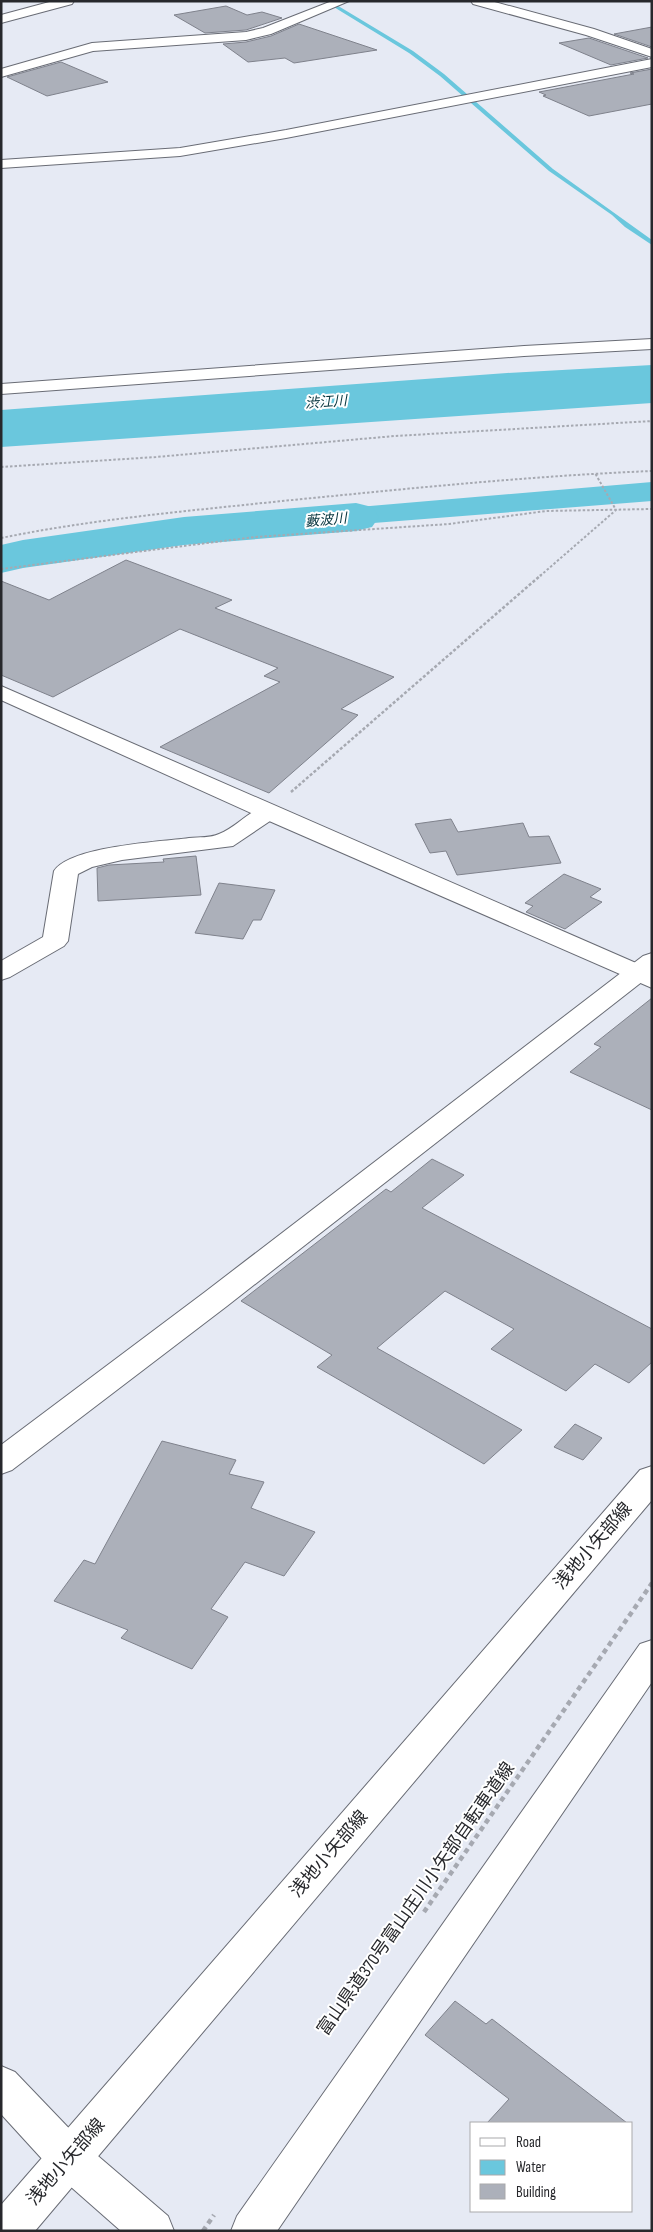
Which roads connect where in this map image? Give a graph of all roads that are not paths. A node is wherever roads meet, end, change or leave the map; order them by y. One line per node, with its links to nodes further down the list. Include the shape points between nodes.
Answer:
1 (68, 1): 4 (street)
2 (343, 1): 7 (street, via 246,36 92,47)
3 (478, 1): 5 (street)
4 (1, 19)
5 (652, 53)
6 (652, 63): 8 (street, via 180,152)
7 (1, 73)
8 (1, 164)
9 (652, 344): 10 (street)
10 (1, 389)
11 (1, 692): 12 (street)
12 (268, 812): 13 (street); 14 (street, via 225,842 84,860 66,871 55,941)
13 (647, 971): 15 (street)
14 (1, 972)
15 (1, 1462)
16 (652, 1478): 19 (street, 浅地小矢部線)
17 (652, 1654): 22 (street)
18 (1, 2085): 19 (street)
19 (69, 2158): 20 (street, 浅地小矢部線); 21 (street)
20 (7, 2231)
21 (154, 2231)
22 (252, 2231)

